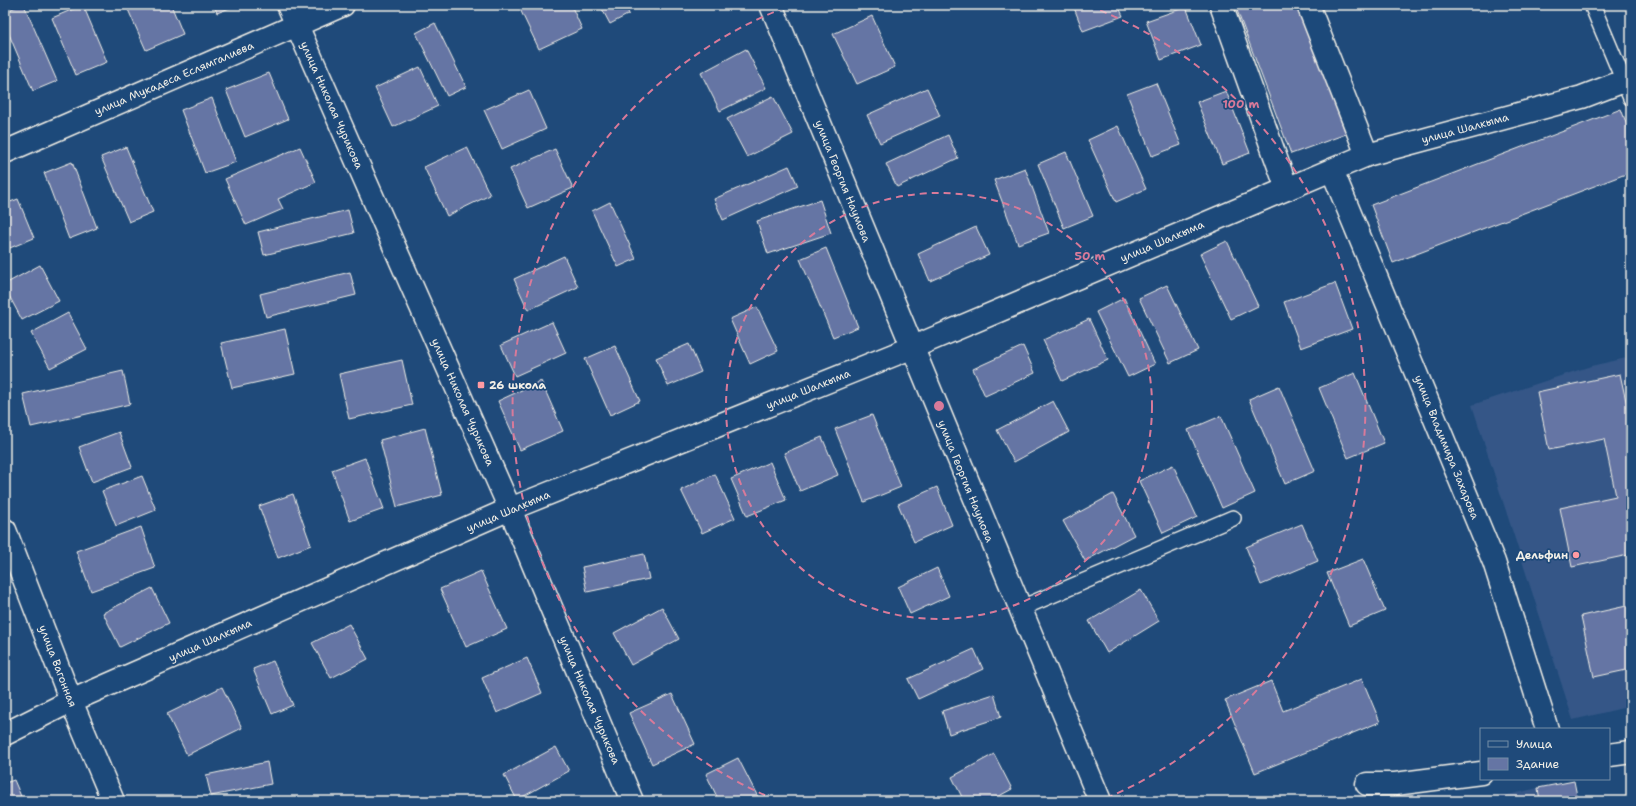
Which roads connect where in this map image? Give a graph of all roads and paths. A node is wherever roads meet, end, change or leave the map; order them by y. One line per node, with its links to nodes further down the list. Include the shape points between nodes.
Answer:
1 (288, 5): 7 (street, улица Николая Чурикова)
2 (343, 5): 7 (street, улица Мукадеса Еслямгалиева)
3 (771, 5): 13 (street, улица Георгия Наумова)
4 (1221, 5): 12 (street)
5 (1308, 5): 10 (street)
6 (1592, 5): 8 (lane)
7 (296, 25): 9 (street, улица Мукадеса Еслямгалиева); 14 (street, улица Николая Чурикова)
8 (1628, 90): 10 (street, улица Шалкыма, via 1582,97)
9 (5, 152)
10 (1368, 155): 11 (street, улица Шалкыма)
11 (1332, 170): 12 (street, улица Шалкыма); 19 (street, улица Владимира Захарова, via 1494,562)
12 (1287, 188): 13 (street, улица Шалкыма)
13 (911, 348): 14 (street, улица Шалкыма); 17 (street, улица Георгия Наумова)
14 (510, 510): 18 (street, улица Шалкыма); 26 (street, улица Николая Чурикова)
15 (1233, 518): 17 (lane)
16 (5, 530): 18 (street, улица Вагонная)
17 (1019, 609): 27 (street, улица Георгия Наумова)
18 (71, 701): 20 (street, улица Шалкыма); 25 (street, улица Вагонная)
19 (1547, 728)
20 (5, 734)
21 (1631, 752): 22 (street)
22 (1610, 755)
23 (1480, 772): 24 (street, via 1395,784)
24 (1367, 784)
25 (113, 801)
26 (632, 801)
27 (1100, 801)

